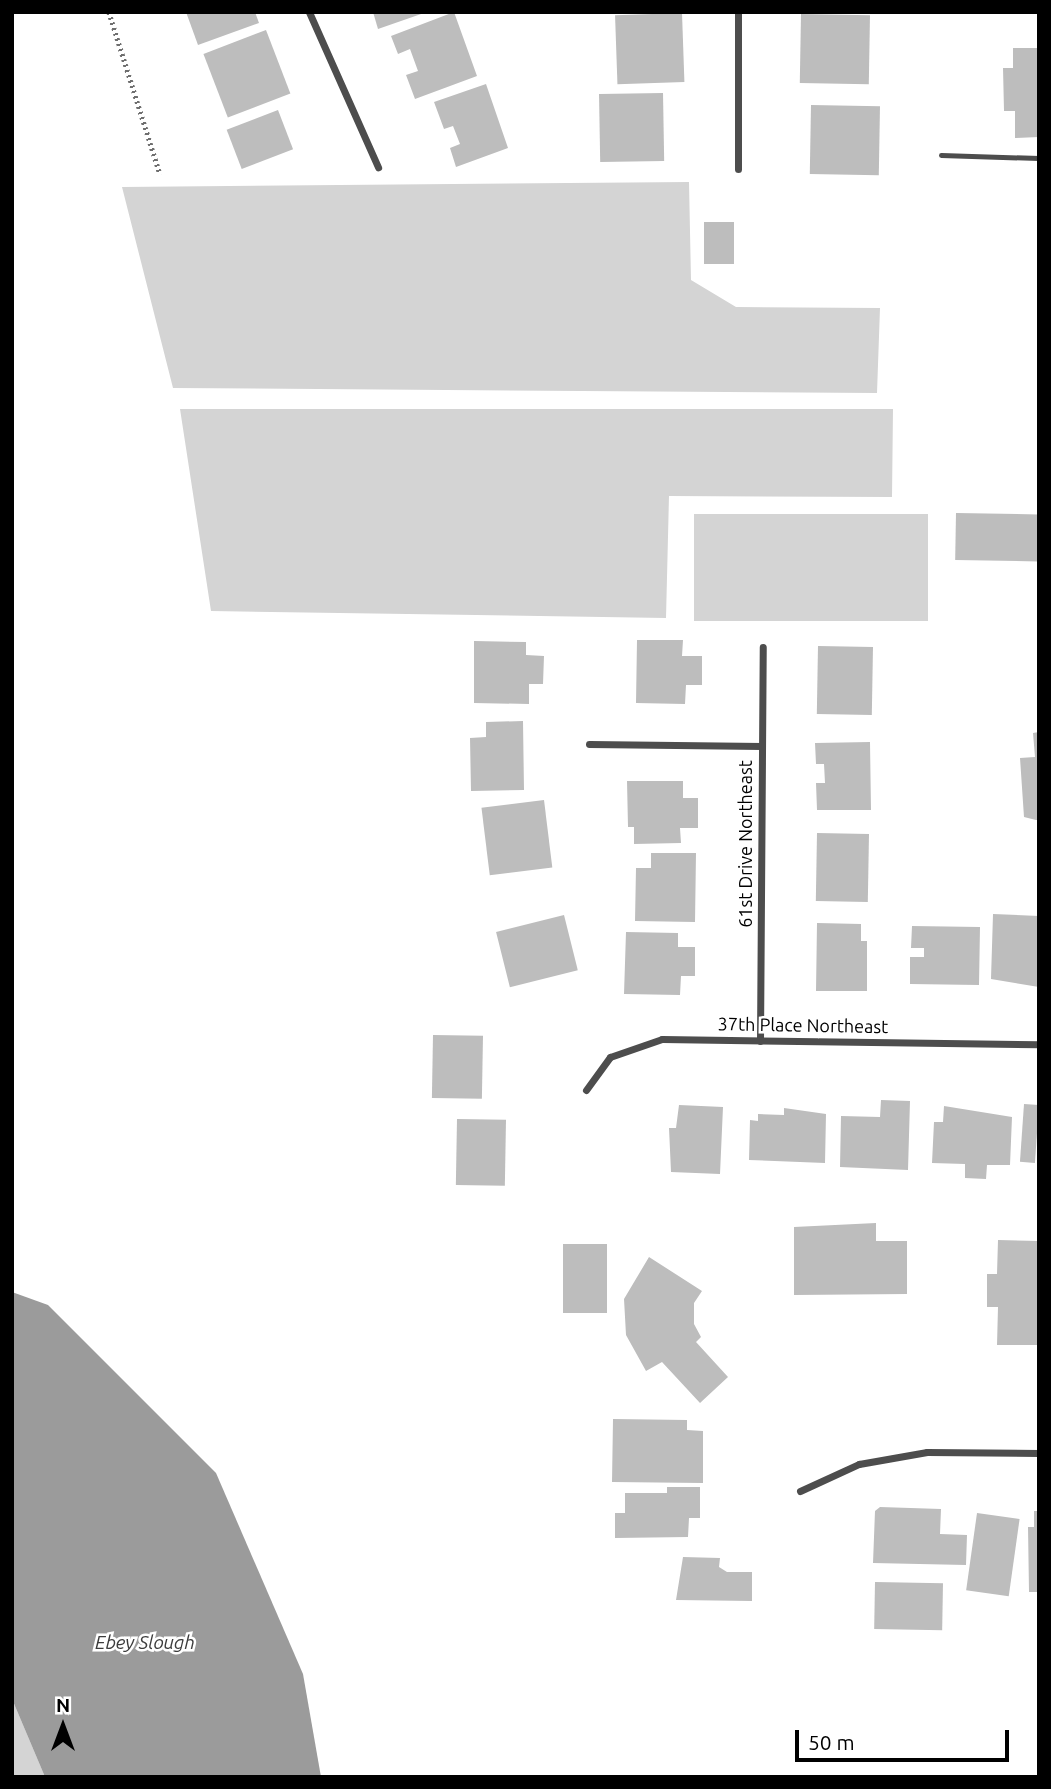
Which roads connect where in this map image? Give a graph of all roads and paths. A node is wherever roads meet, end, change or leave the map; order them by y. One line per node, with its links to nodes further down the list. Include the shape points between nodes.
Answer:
1 (109, 12): 8 (path)
2 (309, 12): 6 (street)
3 (738, 12): 7 (street)
4 (941, 155): 5 (lane)
5 (1039, 158)
6 (378, 167)
7 (738, 169)
8 (160, 174)
9 (762, 647): 11 (street, 61st Drive Northeast)
10 (589, 744): 11 (street)
11 (762, 746): 12 (street, 61st Drive Northeast)
12 (760, 1041): 13 (street, 37th Place Northeast); 14 (street, 37th Place Northeast, via 662,1039 610,1057)
13 (1039, 1044)
14 (586, 1090)
15 (1039, 1453): 16 (street, via 927,1452 859,1464)
16 (800, 1492)

